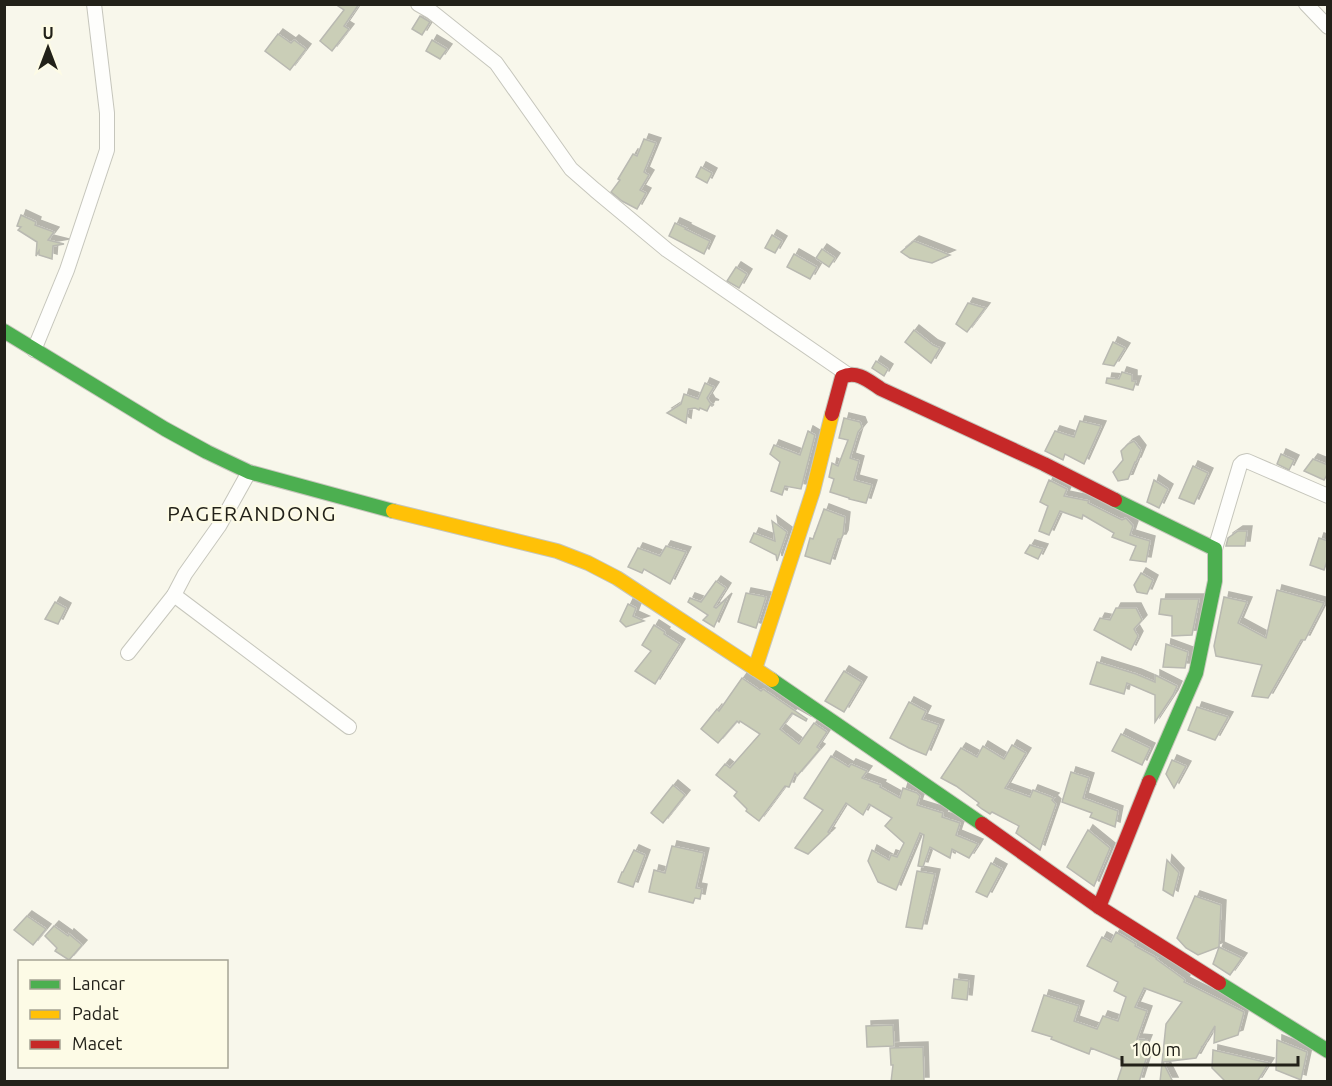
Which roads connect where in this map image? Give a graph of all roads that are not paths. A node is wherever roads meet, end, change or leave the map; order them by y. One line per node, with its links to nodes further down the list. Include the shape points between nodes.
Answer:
1 (93, 4): 6 (street, via 107,113 107,150 67,270)
2 (418, 4): 7 (street, via 496,63 571,169 595,190 668,250)
3 (1306, 4): 4 (street)
4 (1328, 27)
5 (4, 331): 6 (street)
6 (34, 350): 8 (street, via 165,429)
7 (847, 374): 10 (street, via 860,376); 13 (street, via 842,378 813,491)
8 (249, 472): 11 (street); 13 (street, via 588,562)
9 (1328, 496): 10 (street, via 1243,462)
10 (1215, 549): 15 (street, via 1215,581 1196,674)
11 (174, 595): 12 (street); 14 (street)
12 (128, 653)
13 (755, 669): 15 (street)
14 (349, 727)
15 (1099, 907): 16 (street)
16 (1328, 1051)

